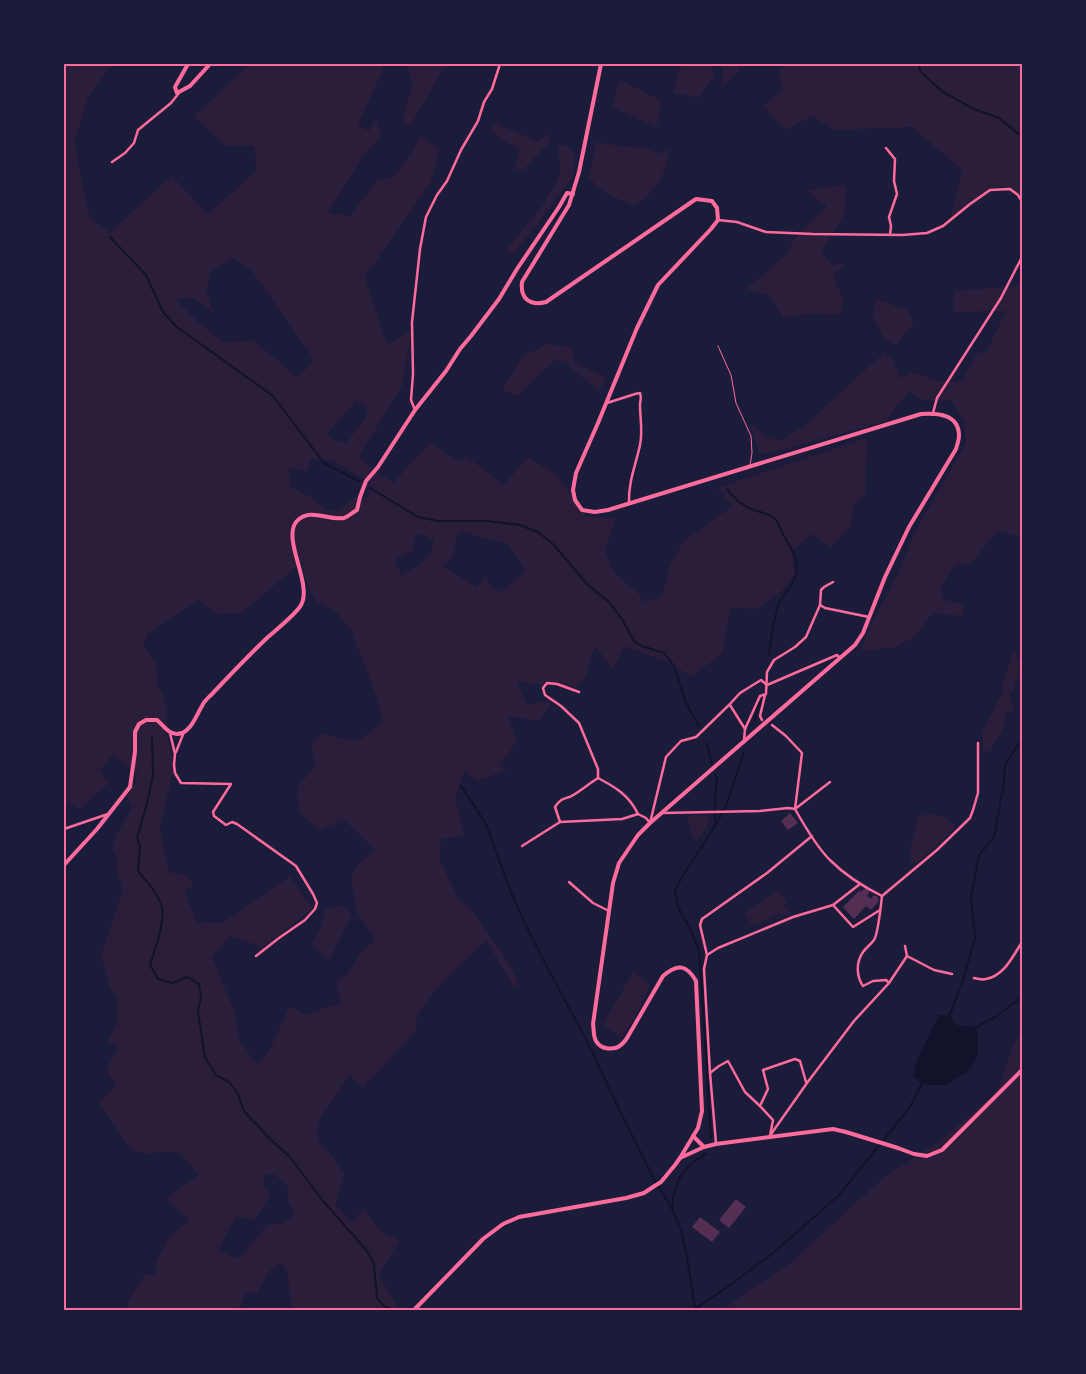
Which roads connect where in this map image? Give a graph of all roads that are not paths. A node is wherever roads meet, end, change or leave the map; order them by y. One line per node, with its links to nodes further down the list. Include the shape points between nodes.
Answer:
1 (188, 64): 5 (main road, via 175,87 177,93)
2 (210, 64): 5 (main road)
3 (500, 64): 15 (street, via 478,121 426,217 412,322 411,400)
4 (601, 64): 8 (main road)
5 (180, 92): 7 (street, via 138,130 134,143)
6 (886, 148): 11 (street, via 895,159 897,194 889,217)
7 (112, 162)
8 (573, 194): 10 (main road, via 522,282 524,296 529,301 546,302 696,199 712,201 717,208); 15 (main road, via 567,193 492,308)
9 (1022, 202): 11 (street, via 1010,190 990,190 943,226 927,233)
10 (718, 220): 11 (street, via 737,222 766,232); 14 (main road, via 658,285)
11 (890, 235)
12 (1022, 257): 16 (street, via 1001,298 937,398)
13 (718, 346): 17 (lane, via 751,436)
14 (606, 403): 18 (street, via 634,394 641,397 640,443 628,493); 18 (main road, via 576,473 575,500 582,510 595,512)
15 (415, 410): 30 (main road, via 366,481 357,510 345,518 316,514 303,516 295,522 292,529 294,549 304,590 301,605 202,704)
16 (933, 414): 17 (main road, via 921,414); 21 (main road, via 946,416 956,424 958,442 908,527)
17 (749, 468): 18 (main road)
18 (629, 503)
19 (833, 582): 20 (street, via 821,590)
20 (820, 605): 21 (street); 23 (street, via 806,637 774,660 767,672)
21 (870, 617): 22 (main road, via 855,645)
22 (840, 658): 23 (street, via 837,655 828,658); 32 (main road)
23 (767, 685): 25 (street); 26 (street, via 762,680 740,693)
24 (579, 692): 35 (street, via 553,683 543,688 545,695 579,723 598,769)
25 (766, 694): 27 (street, via 760,716); 29 (street, via 760,696)
26 (730, 705): 29 (street); 42 (street, via 696,737 676,744 666,756)
27 (762, 720)
28 (772, 725): 37 (street, via 802,754)
29 (745, 729): 32 (street)
30 (184, 732): 31 (main road); 34 (street)
31 (170, 733): 34 (street); 38 (main road, via 157,720 139,724 135,732 130,787)
32 (744, 742): 39 (main road)
33 (978, 743): 49 (street, via 978,793 970,818)
34 (175, 754): 56 (street, via 175,772 180,783 231,784 213,812 214,816 226,825 237,824 296,866 317,903 305,920)
35 (598, 778): 40 (street, via 618,788); 41 (street, via 574,795 560,800 555,807)
36 (830, 782): 37 (street)
37 (795, 809): 39 (street); 44 (street)
38 (110, 813): 43 (street); 46 (main road)
39 (660, 813): 42 (main road)
40 (638, 814): 41 (street, via 622,819); 42 (street)
41 (560, 822): 45 (street)
42 (650, 823): 52 (main road, via 619,863)
43 (64, 829)
44 (812, 836): 48 (street, via 830,860); 55 (street, via 702,919 700,924)
45 (522, 846)
46 (64, 865)
47 (569, 882): 52 (street, via 593,903)
48 (860, 884): 49 (street); 50 (street)
49 (882, 896): 51 (street)
50 (833, 905): 51 (street, via 854,927); 55 (street, via 787,920)
51 (880, 910): 60 (street, via 875,939 862,953 858,973 863,986 878,980)
52 (609, 911): 65 (main road, via 594,1024 596,1041 607,1048 621,1045 663,976 678,967 691,972 696,981 702,1110)
53 (1022, 942): 59 (street, via 997,975 986,979)
54 (905, 946): 57 (street)
55 (707, 955): 62 (street, via 704,970)
56 (256, 956)
57 (907, 956): 58 (street, via 934,970); 60 (street)
58 (952, 974)
59 (974, 978)
60 (889, 983): 63 (street, via 854,1021)
61 (1022, 1070): 66 (main road, via 942,1150 927,1156 832,1129)
62 (710, 1073): 64 (street, via 728,1061 745,1092); 67 (street)
63 (807, 1083): 64 (street, via 800,1061 795,1059 762,1070 768,1089); 66 (street)
64 (760, 1106): 66 (street, via 772,1120)
65 (693, 1136): 68 (main road); 69 (main road)
66 (769, 1137): 67 (main road)
67 (716, 1144): 68 (main road)
68 (704, 1147): 69 (main road)
69 (680, 1158): 70 (main road, via 661,1182 644,1193 503,1224 483,1238)
70 (414, 1310)

